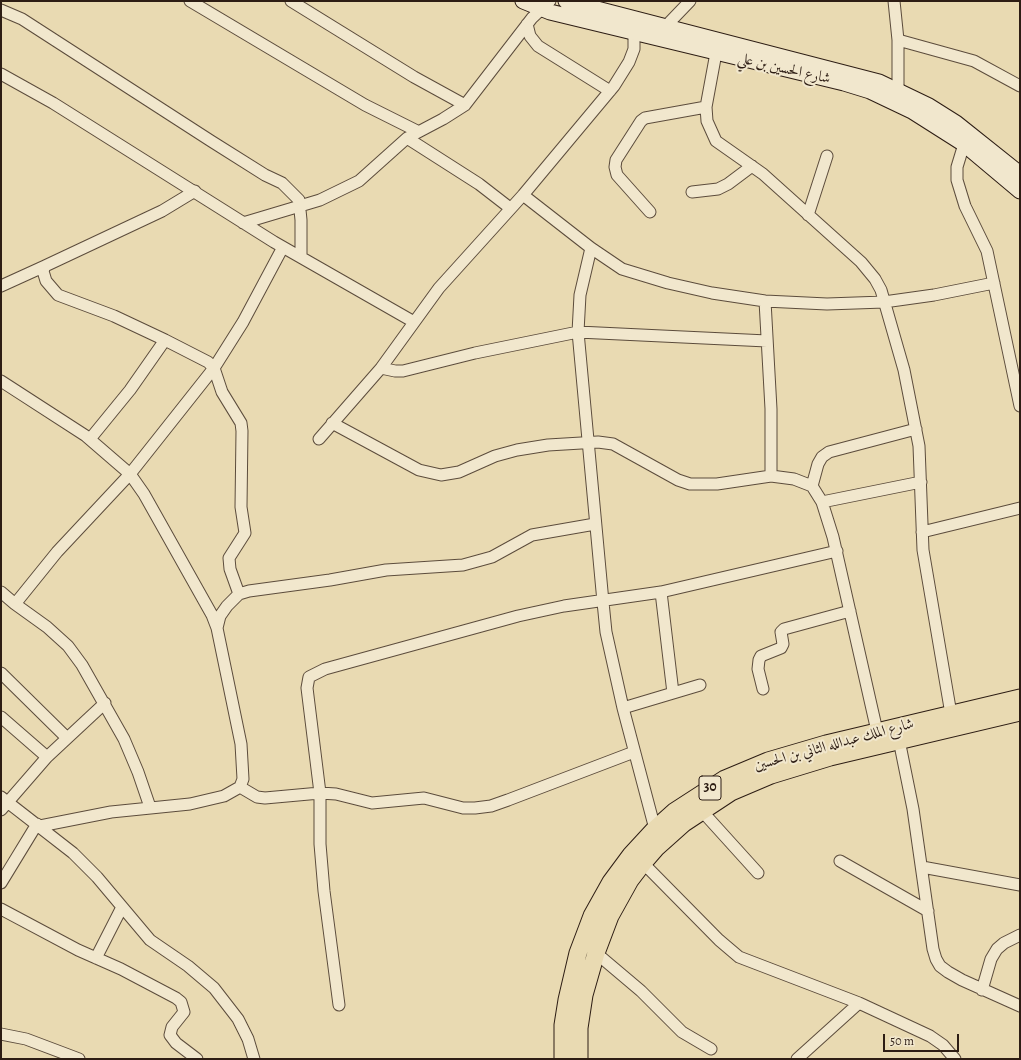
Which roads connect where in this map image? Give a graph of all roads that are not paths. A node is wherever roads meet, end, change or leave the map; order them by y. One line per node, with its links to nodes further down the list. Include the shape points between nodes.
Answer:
1 (190, 1): 20 (street, via 365,105)
2 (291, 1): 18 (street, via 414,78)
3 (523, 1): 7 (street, شارع الحسين بن علي)
4 (566, 1): 10 (street, شارع الحسين بن علي)
5 (690, 1): 10 (street)
6 (894, 1): 12 (street)
7 (546, 5): 9 (street); 11 (street, شارع الحسين بن علي)
8 (1, 10): 30 (street, via 22,18 224,150 282,184 299,200)
9 (527, 24): 17 (street, via 530,36 538,46); 18 (street)
10 (666, 26): 16 (street, شارع الحسين بن علي, via 859,76)
11 (634, 32): 13 (street, شارع الحسين بن علي); 17 (street, via 634,48 629,62)
12 (898, 40): 15 (street, via 974,61); 16 (street)
13 (716, 53): 19 (street); 22 (street, شارع الحسين بن علي, via 870,91 912,111)
14 (1, 74): 26 (street, via 53,103)
15 (1020, 86)
16 (898, 90): 25 (street, شارع الحسين بن علي, via 956,122)
17 (610, 91): 29 (street)
18 (465, 104): 20 (street)
19 (706, 107): 24 (street, via 707,121 716,141); 32 (street, via 645,118 616,160 617,175)
20 (417, 132): 21 (street)
21 (407, 138): 30 (street, via 359,181); 31 (street, via 479,184)
22 (964, 144): 27 (street, شارع الحسين بن علي); 39 (street, via 956,167 957,180 965,206 987,250)
23 (827, 156): 33 (street)
24 (752, 166): 28 (street, via 718,189); 33 (street)
25 (1020, 174)
26 (195, 191): 34 (street); 38 (street, via 162,211)
27 (1020, 191)
28 (692, 192)
29 (523, 195): 31 (street); 36 (street)
30 (300, 207): 34 (street); 37 (street)
31 (510, 208): 43 (street, via 439,288)
32 (650, 212)
33 (808, 215): 42 (street, via 861,262 875,279)
34 (243, 223): 35 (street)
35 (283, 247): 37 (street); 47 (street, via 243,322)
36 (591, 248): 41 (street, via 622,269 643,277 712,293); 44 (street, via 580,295)
37 (301, 256): 43 (street)
38 (46, 266): 40 (street); 45 (street, via 43,274 51,289 58,295 114,316)
39 (994, 283): 42 (street); 50 (street)
40 (1, 286)
41 (765, 301): 42 (street, via 827,304); 46 (street)
42 (884, 302): 52 (street, via 900,355)
43 (414, 322): 48 (street)
44 (578, 332): 46 (street); 48 (street, via 403,371); 55 (street)
45 (165, 340): 47 (street, via 208,362); 53 (street, via 130,390)
46 (767, 341): 57 (street)
47 (214, 368): 56 (street); 67 (street, via 222,392 241,423 242,431 241,507 245,533 229,558)
48 (381, 368): 51 (street)
49 (1, 381): 53 (street)
50 (1020, 406)
51 (332, 423): 54 (street); 55 (street, via 419,470 441,475 459,472 495,456 517,450)
52 (916, 429): 58 (street); 59 (street, via 829,452 818,464)
53 (90, 439): 56 (street)
54 (319, 439)
55 (588, 442): 57 (street, via 613,444 690,484 717,484); 62 (street)
56 (130, 474): 69 (street, via 57,552); 71 (street, via 206,603)
57 (771, 476): 59 (street, via 794,479)
58 (921, 482): 60 (street); 63 (street)
59 (812, 486): 60 (street)
60 (822, 502): 64 (street)
61 (1020, 508): 63 (street)
62 (595, 524): 67 (street, via 532,535 492,557 463,565 386,570); 68 (street)
63 (922, 532): 80 (street)
64 (836, 551): 66 (street); 70 (street)
65 (1, 592): 69 (street)
66 (661, 592): 68 (street); 75 (street)
67 (239, 594): 71 (street, via 220,616)
68 (603, 602): 78 (street, via 606,632); 89 (street, via 564,606 518,616 314,673 307,682 307,688)
69 (16, 604): 77 (street, via 68,646)
70 (850, 611): 74 (street, via 784,629 781,648 761,656 758,660); 82 (street)
71 (217, 628): 88 (street, via 241,744 244,769)
72 (1, 673): 83 (street)
73 (700, 686): 75 (street)
74 (763, 689)
75 (673, 693): 78 (street)
76 (1020, 698): 80 (main road, شارع الملك عبدالله الثاني بن الحسين / 30)
77 (105, 703): 83 (street); 91 (street, via 138,772)
78 (623, 708): 86 (street)
79 (1020, 712): 84 (main road, شارع الملك عبدالله الثاني بن الحسين / 30)
80 (950, 714): 82 (main road, شارع الملك عبدالله الثاني بن الحسين / 30)
81 (1, 717): 87 (street)
82 (877, 732): 85 (main road, شارع الملك عبدالله الثاني بن الحسين / 30)
83 (66, 738): 87 (street)
84 (899, 740): 85 (main road, شارع الملك عبدالله الثاني بن الحسين / 30); 97 (street, via 909,783)
85 (839, 748): 92 (main road, شارع الملك عبدالله الثاني بن الحسين / 30, via 755,781); 94 (main road, شارع الملك عبدالله الثاني بن الحسين / 30, via 768,761 725,779 674,812)
86 (634, 752): 89 (street, via 491,806 463,808 424,798 372,803 336,794); 94 (street)
87 (47, 757): 90 (street)
88 (240, 787): 89 (street, via 257,797 265,798); 91 (street, via 224,796 207,800)
89 (320, 793): 109 (street, via 320,844 324,891)
90 (3, 803): 93 (street)
91 (150, 807): 93 (street)
92 (701, 810): 96 (main road, شارع الملك عبدالله الثاني بن الحسين / 30, via 670,834); 98 (street)
93 (39, 825): 99 (street); 101 (street, via 84,864)
94 (655, 829): 116 (main road, شارع الملك عبدالله الثاني بن الحسين / 30, via 611,882 592,916 578,953 567,1000)
95 (840, 861): 103 (street)
96 (643, 863): 105 (main road, شارع الملك عبدالله الثاني بن الحسين / 30, via 620,896); 108 (street, via 739,957)
97 (922, 867): 100 (street); 103 (street)
98 (758, 873)
99 (1, 883)
100 (1020, 885)
101 (122, 906): 106 (street); 115 (street, via 150,940 188,966 222,997 238,1019)
102 (1, 909): 106 (street)
103 (928, 911): 107 (street, via 933,949 940,966)
104 (1020, 935): 107 (street, via 997,949 991,959)
105 (596, 953): 112 (street, via 641,991 682,1032); 117 (main road, شارع الملك عبدالله الثاني بن الحسين / 30, via 581,1013)
106 (96, 958): 114 (street, via 181,1002 184,1012 172,1027 170,1035)
107 (982, 990): 110 (street)
108 (859, 1002): 118 (street); 119 (street, via 934,1038)
109 (339, 1005)
110 (1020, 1006)
111 (1, 1034): 113 (street, via 26,1039)
112 (711, 1049)
113 (79, 1059)
114 (197, 1059)
115 (254, 1059)
116 (562, 1059)
117 (579, 1059)
118 (796, 1059)
119 (955, 1059)

